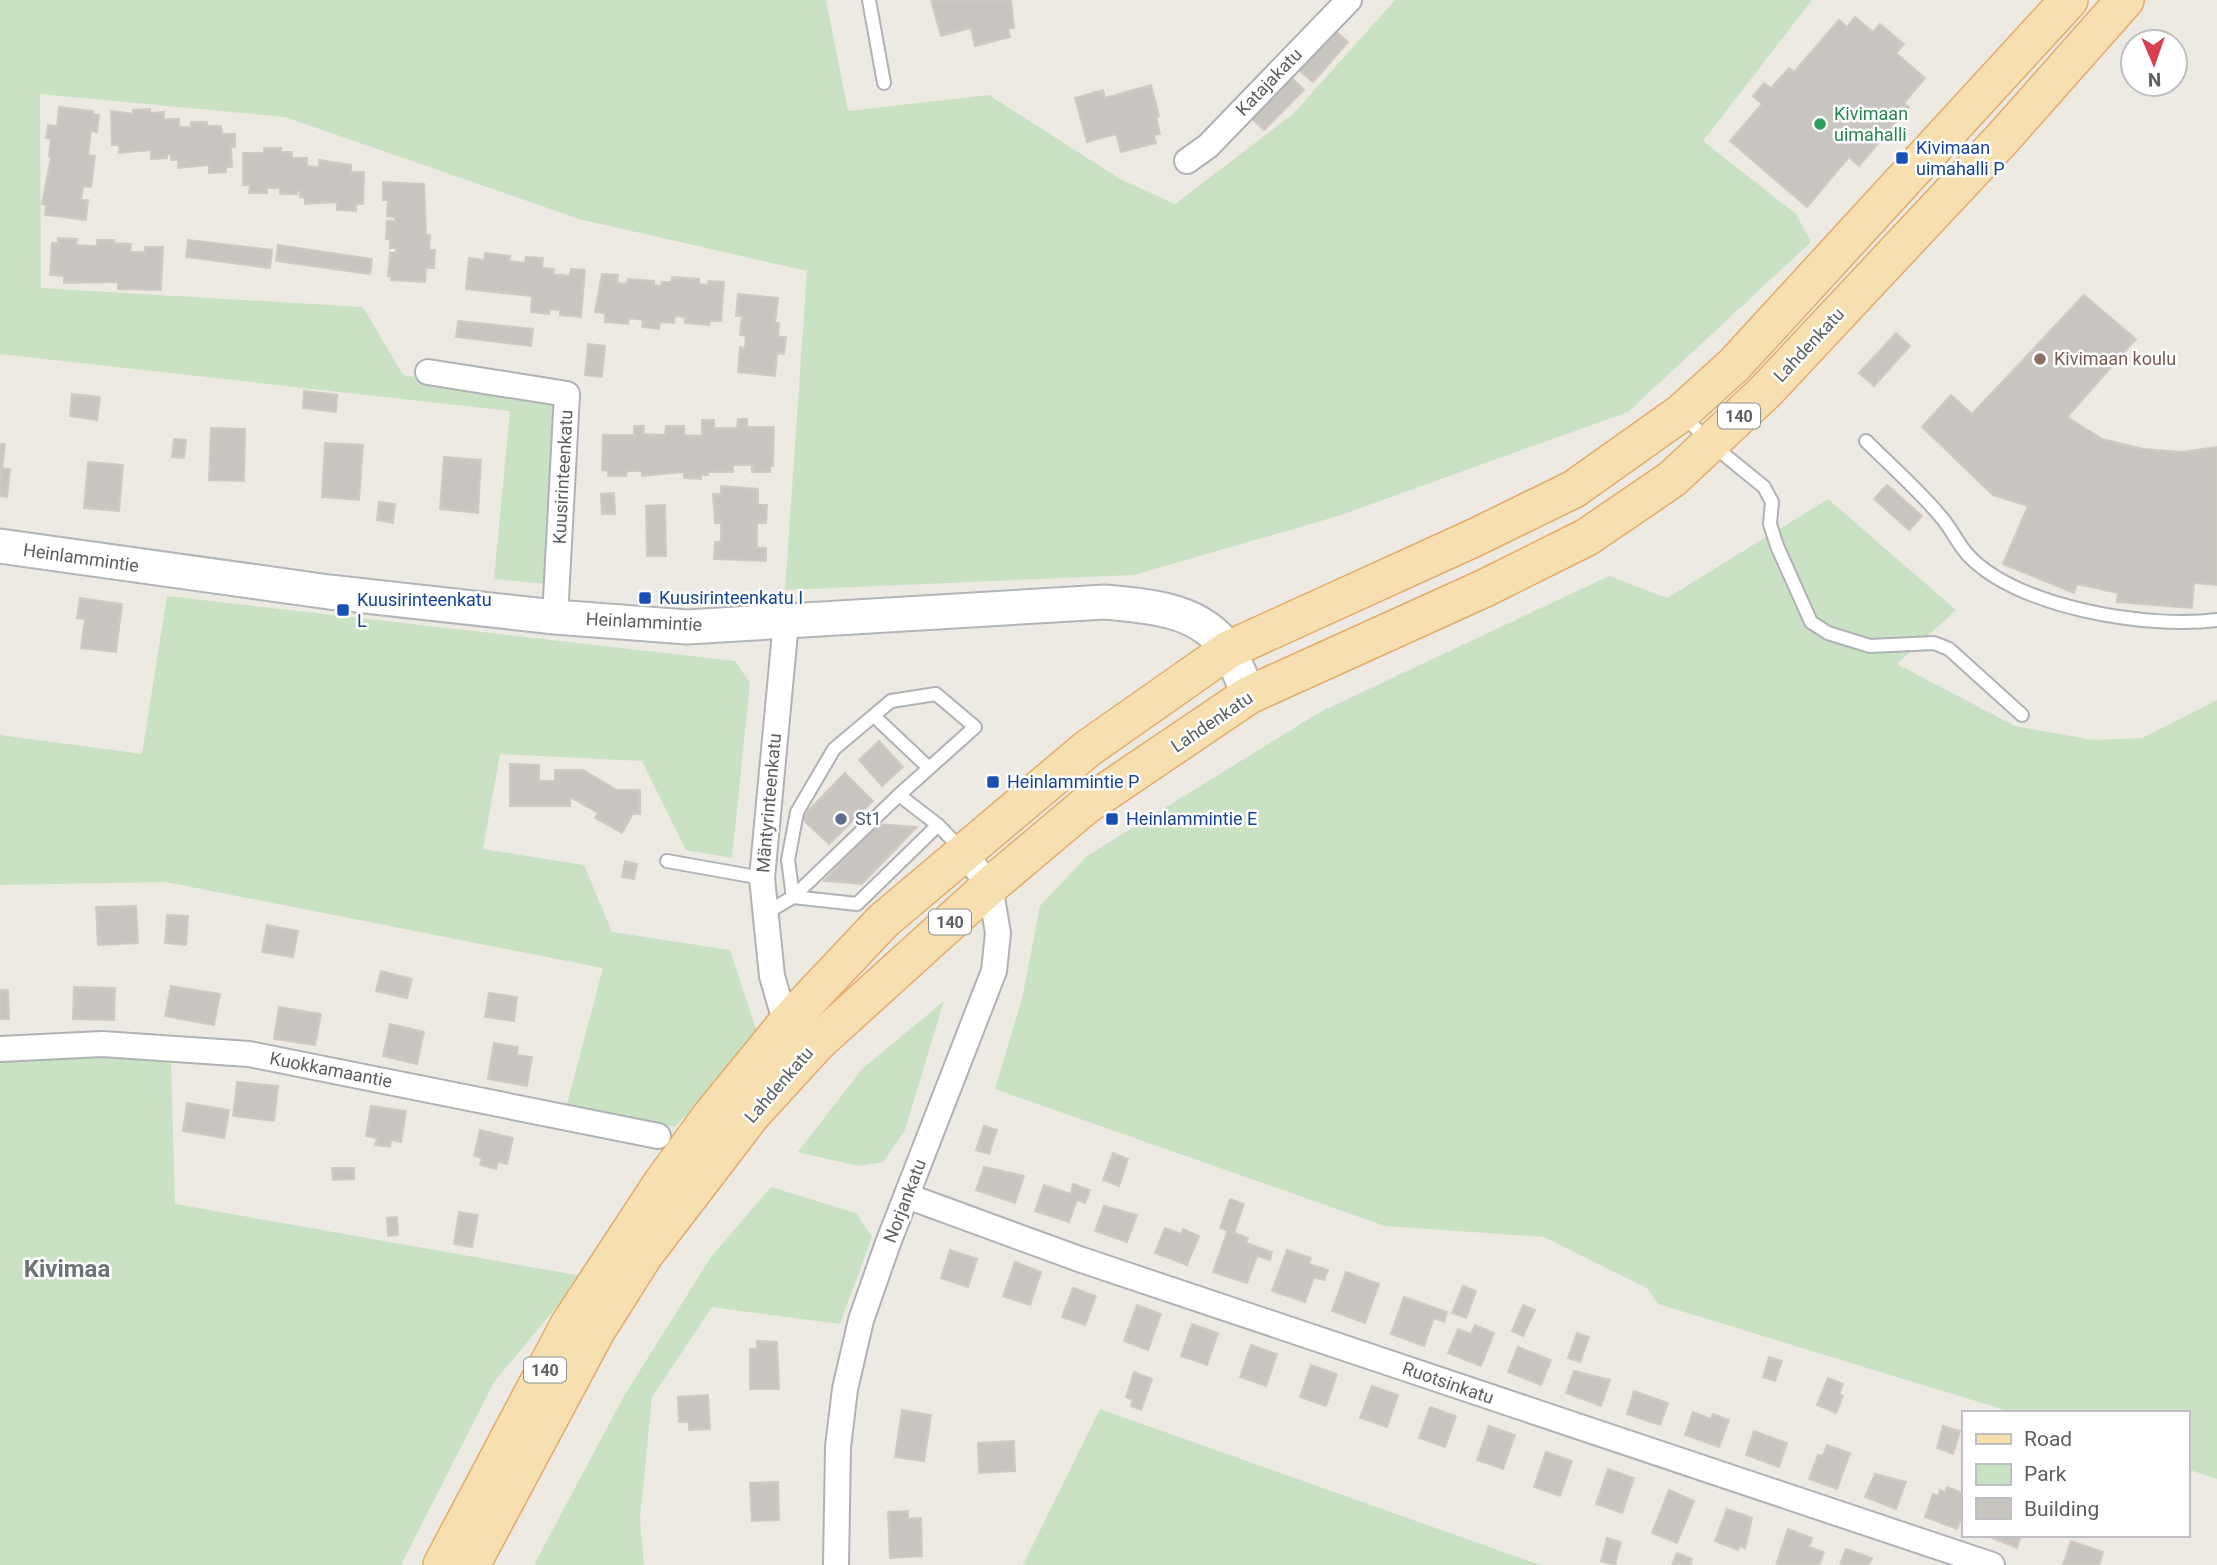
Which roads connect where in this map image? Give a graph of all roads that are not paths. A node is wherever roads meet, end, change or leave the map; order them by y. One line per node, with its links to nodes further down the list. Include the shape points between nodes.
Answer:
1 (869, 0): 5 (lane)
2 (1349, 0): 6 (street, Katajakatu, via 1208,146)
3 (2069, 0): 8 (main road, Lahdenkatu / 140, via 1743,356)
4 (2125, 0): 10 (main road, Lahdenkatu / 140, via 1794,362)
5 (884, 83)
6 (1187, 161)
7 (428, 372): 12 (street, Kuusirinteenkatu, via 567,394)
8 (1681, 413): 10 (lane); 15 (main road, Lahdenkatu / 140, via 1574,489)
9 (1866, 440): 13 (lane, via 1941,516 1968,555 1987,571 2062,604 2112,617 2159,623)
10 (1710, 443): 16 (main road, Lahdenkatu / 140, via 1672,479 1587,537); 17 (lane, via 1764,487 1772,502 1770,524 1790,582 1811,622 1828,633 1870,646 1934,643 1949,649)
11 (0, 546): 12 (street, Heinlammintie, via 329,592)
12 (555, 617): 14 (street, Heinlammintie, via 687,626)
13 (2217, 620)
14 (786, 622): 15 (street, Heinlammintie, via 1105,602 1156,607 1185,616 1209,629); 24 (street, Mäntyrinteenkatu)
15 (1228, 650): 16 (street, Heinlammintie); 22 (main road, Lahdenkatu / 140, via 1087,749)
16 (1249, 695): 25 (main road, Lahdenkatu / 140, via 1085,806)
17 (2022, 715)
18 (874, 716): 19 (lane); 19 (lane, via 891,701 936,694 975,727); 26 (lane, via 834,749 797,812 788,860)
19 (929, 768): 20 (lane)
20 (899, 795): 21 (lane); 26 (lane)
21 (938, 825): 22 (lane); 26 (lane, via 857,904)
22 (964, 853): 25 (street, Norjankatu); 28 (main road, Lahdenkatu / 140, via 883,921)
23 (667, 861): 24 (lane)
24 (762, 878): 27 (street, Mäntyrinteenkatu)
25 (989, 886): 31 (main road, Lahdenkatu / 140, via 818,1042); 32 (street, Norjankatu, via 998,933 994,971)
26 (793, 898): 27 (lane)
27 (766, 913): 28 (street, Mäntyrinteenkatu, via 772,976)
28 (786, 1024): 31 (main road, Lahdenkatu / 140, via 711,1116)
29 (0, 1049): 30 (street, Kuokkamaantie, via 102,1044 249,1054)
30 (658, 1136)
31 (674, 1190): 33 (main road, Lahdenkatu / 140, via 569,1325); 34 (main road, Lahdenkatu)
32 (907, 1196): 35 (street, Norjankatu, via 861,1320 845,1389 838,1447); 36 (street, Ruotsinkatu, via 1091,1263)
33 (442, 1565)
34 (471, 1565)
35 (836, 1565)
36 (1992, 1565)

